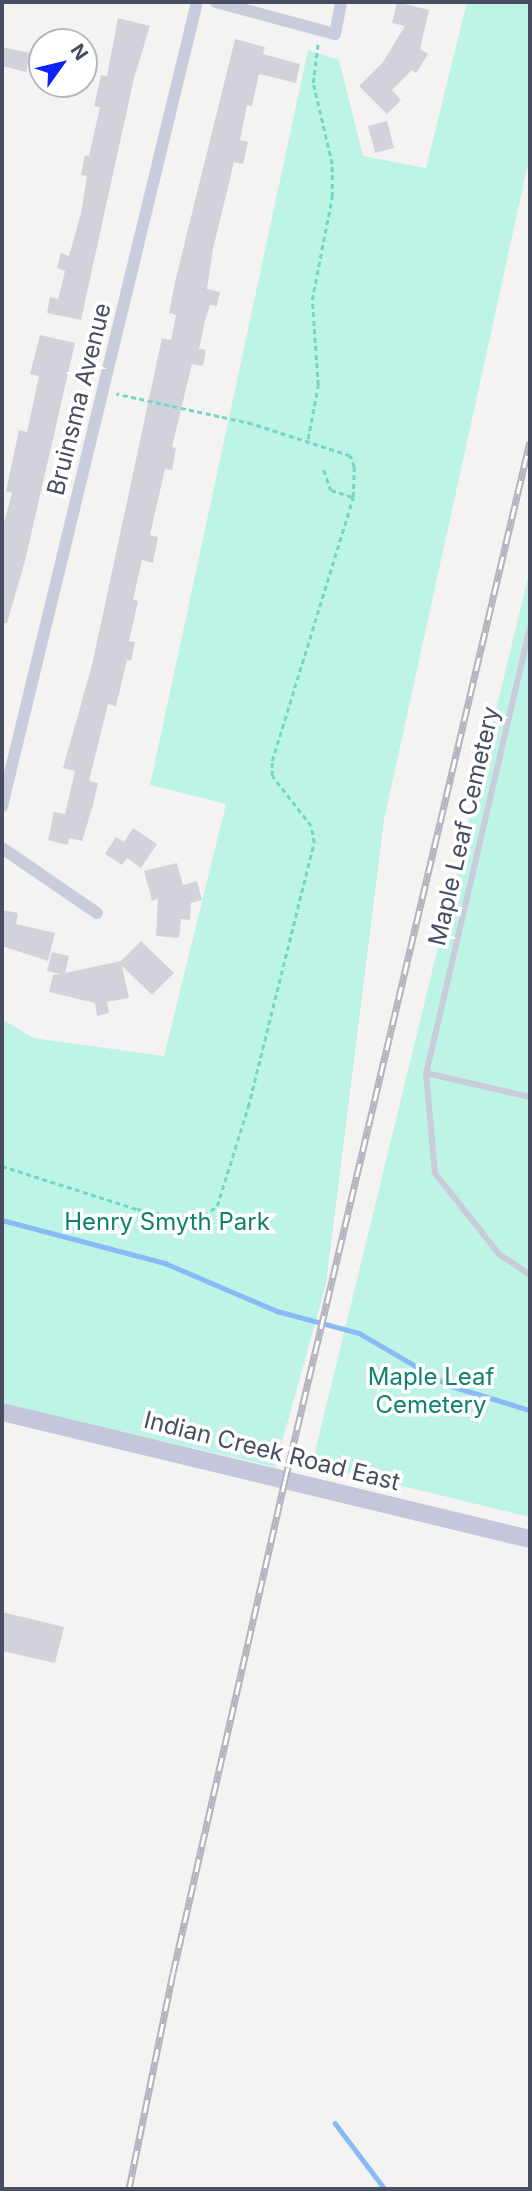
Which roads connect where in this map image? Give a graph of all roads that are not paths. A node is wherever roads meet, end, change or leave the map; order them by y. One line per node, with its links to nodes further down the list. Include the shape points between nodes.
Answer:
1 (197, 2): 6 (street, Bruinsma Avenue)
2 (216, 2): 3 (street, via 335,34)
3 (341, 2)
4 (530, 627): 5 (lane, Maple Leaf Cemetery)
5 (528, 648): 9 (lane, Maple Leaf Cemetery)
6 (2, 806)
7 (2, 848): 8 (street)
8 (97, 913)
9 (426, 1073): 10 (lane); 11 (lane, Maple Leaf Cemetery, via 435,1173 499,1254)
10 (530, 1097)
11 (530, 1275)
12 (2, 1412): 13 (main road, Indian Creek Road East)
13 (530, 1539)

